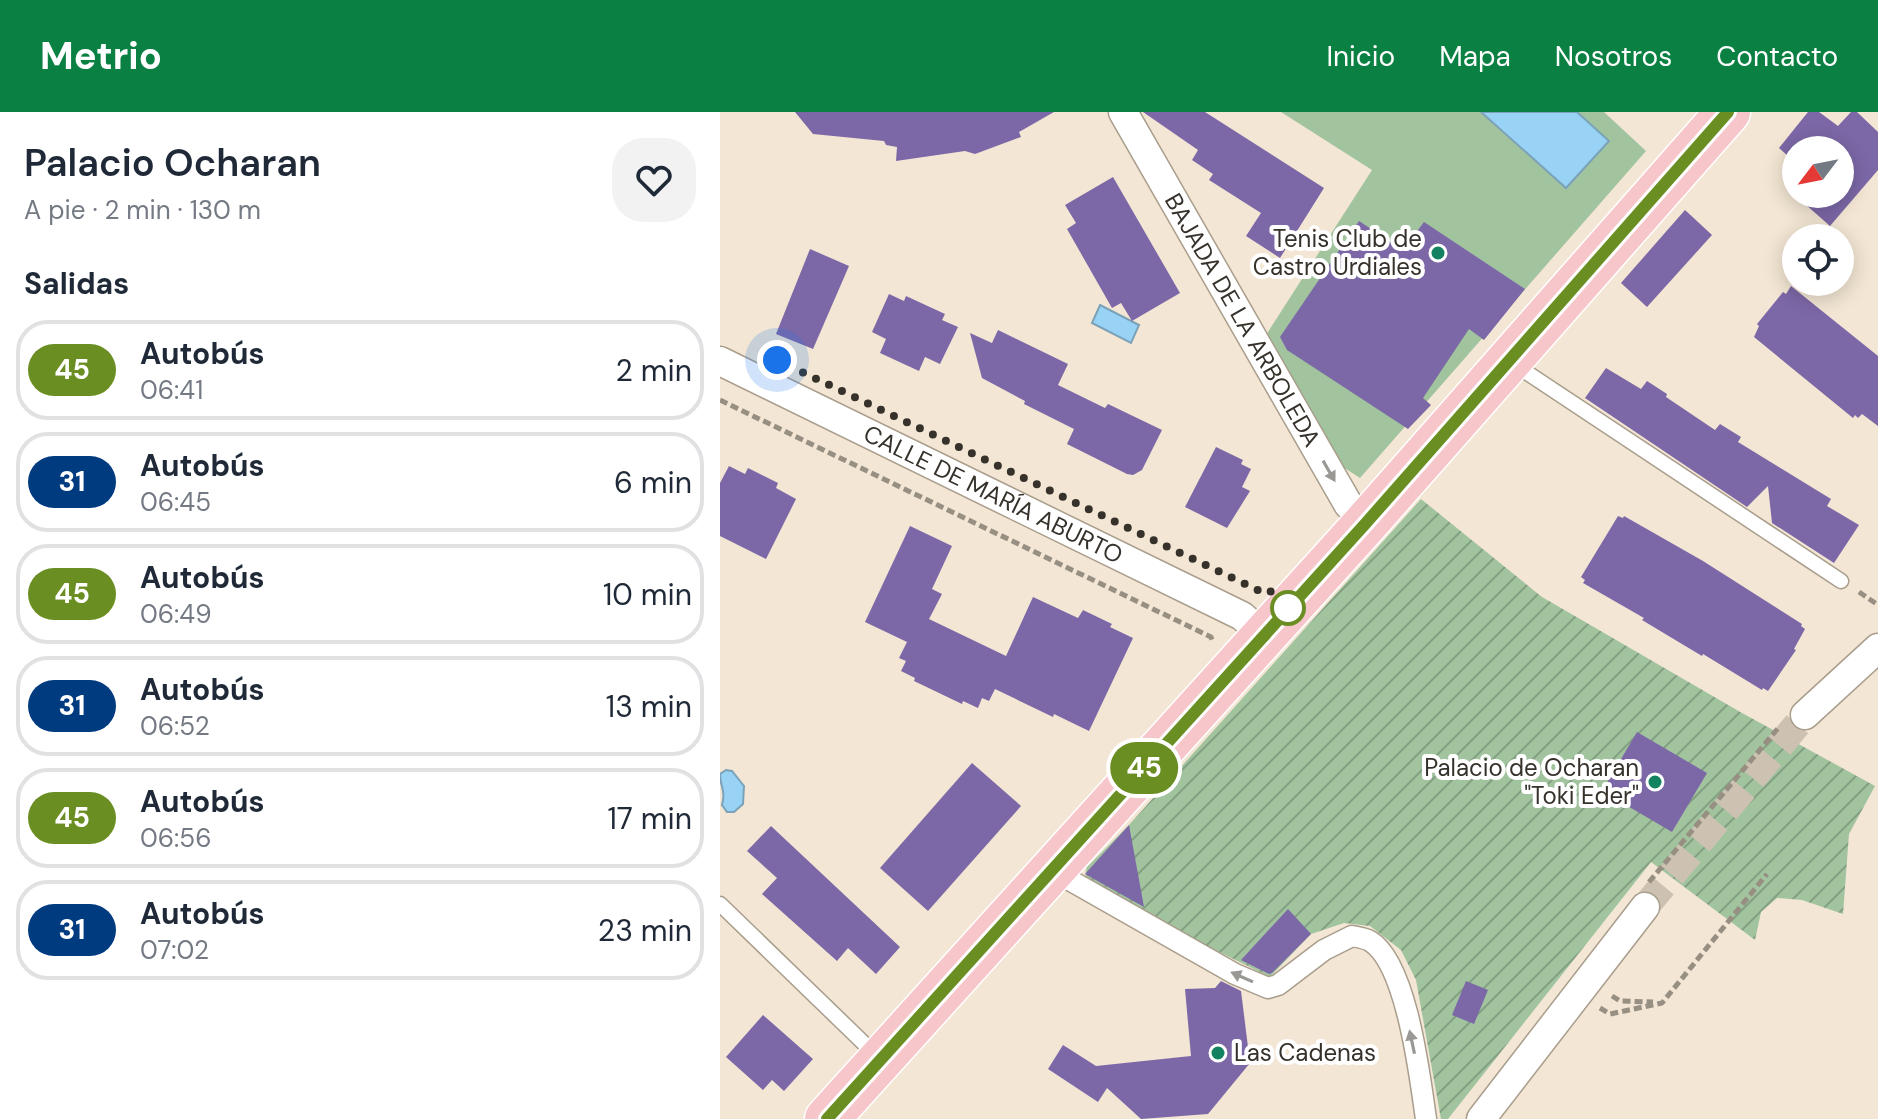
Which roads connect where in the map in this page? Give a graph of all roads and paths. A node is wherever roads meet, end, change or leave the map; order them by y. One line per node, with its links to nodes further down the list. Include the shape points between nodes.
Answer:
1 (1123, 112): 6 (street, BAJADA DE LA ARBOLEDA, one-way to 6, via 1348,504)
2 (1728, 112): 3 (highway)
3 (1510, 357): 6 (highway); 7 (lane)
4 (720, 361): 8 (street, CALLE DE MARÍA ABURTO, via 1242,616)
5 (720, 400): 10 (path, via 1211,637)
6 (1366, 523): 8 (highway)
7 (1841, 581)
8 (1263, 635): 12 (highway)
9 (1878, 648): 11 (street)
10 (1211, 650)
11 (1795, 717): 14 (path)
12 (1052, 870): 17 (highway); 19 (street, one-way to 12, via 1400,986 1384,955 1369,941 1352,936 1268,988)
13 (1767, 874): 16 (path, via 1662,1003 1610,1014)
14 (1645, 897): 16 (street)
15 (720, 904): 17 (lane)
16 (1578, 994): 20 (street)
17 (881, 1060): 18 (highway)
18 (827, 1119)
19 (1426, 1119)
20 (1481, 1119)

